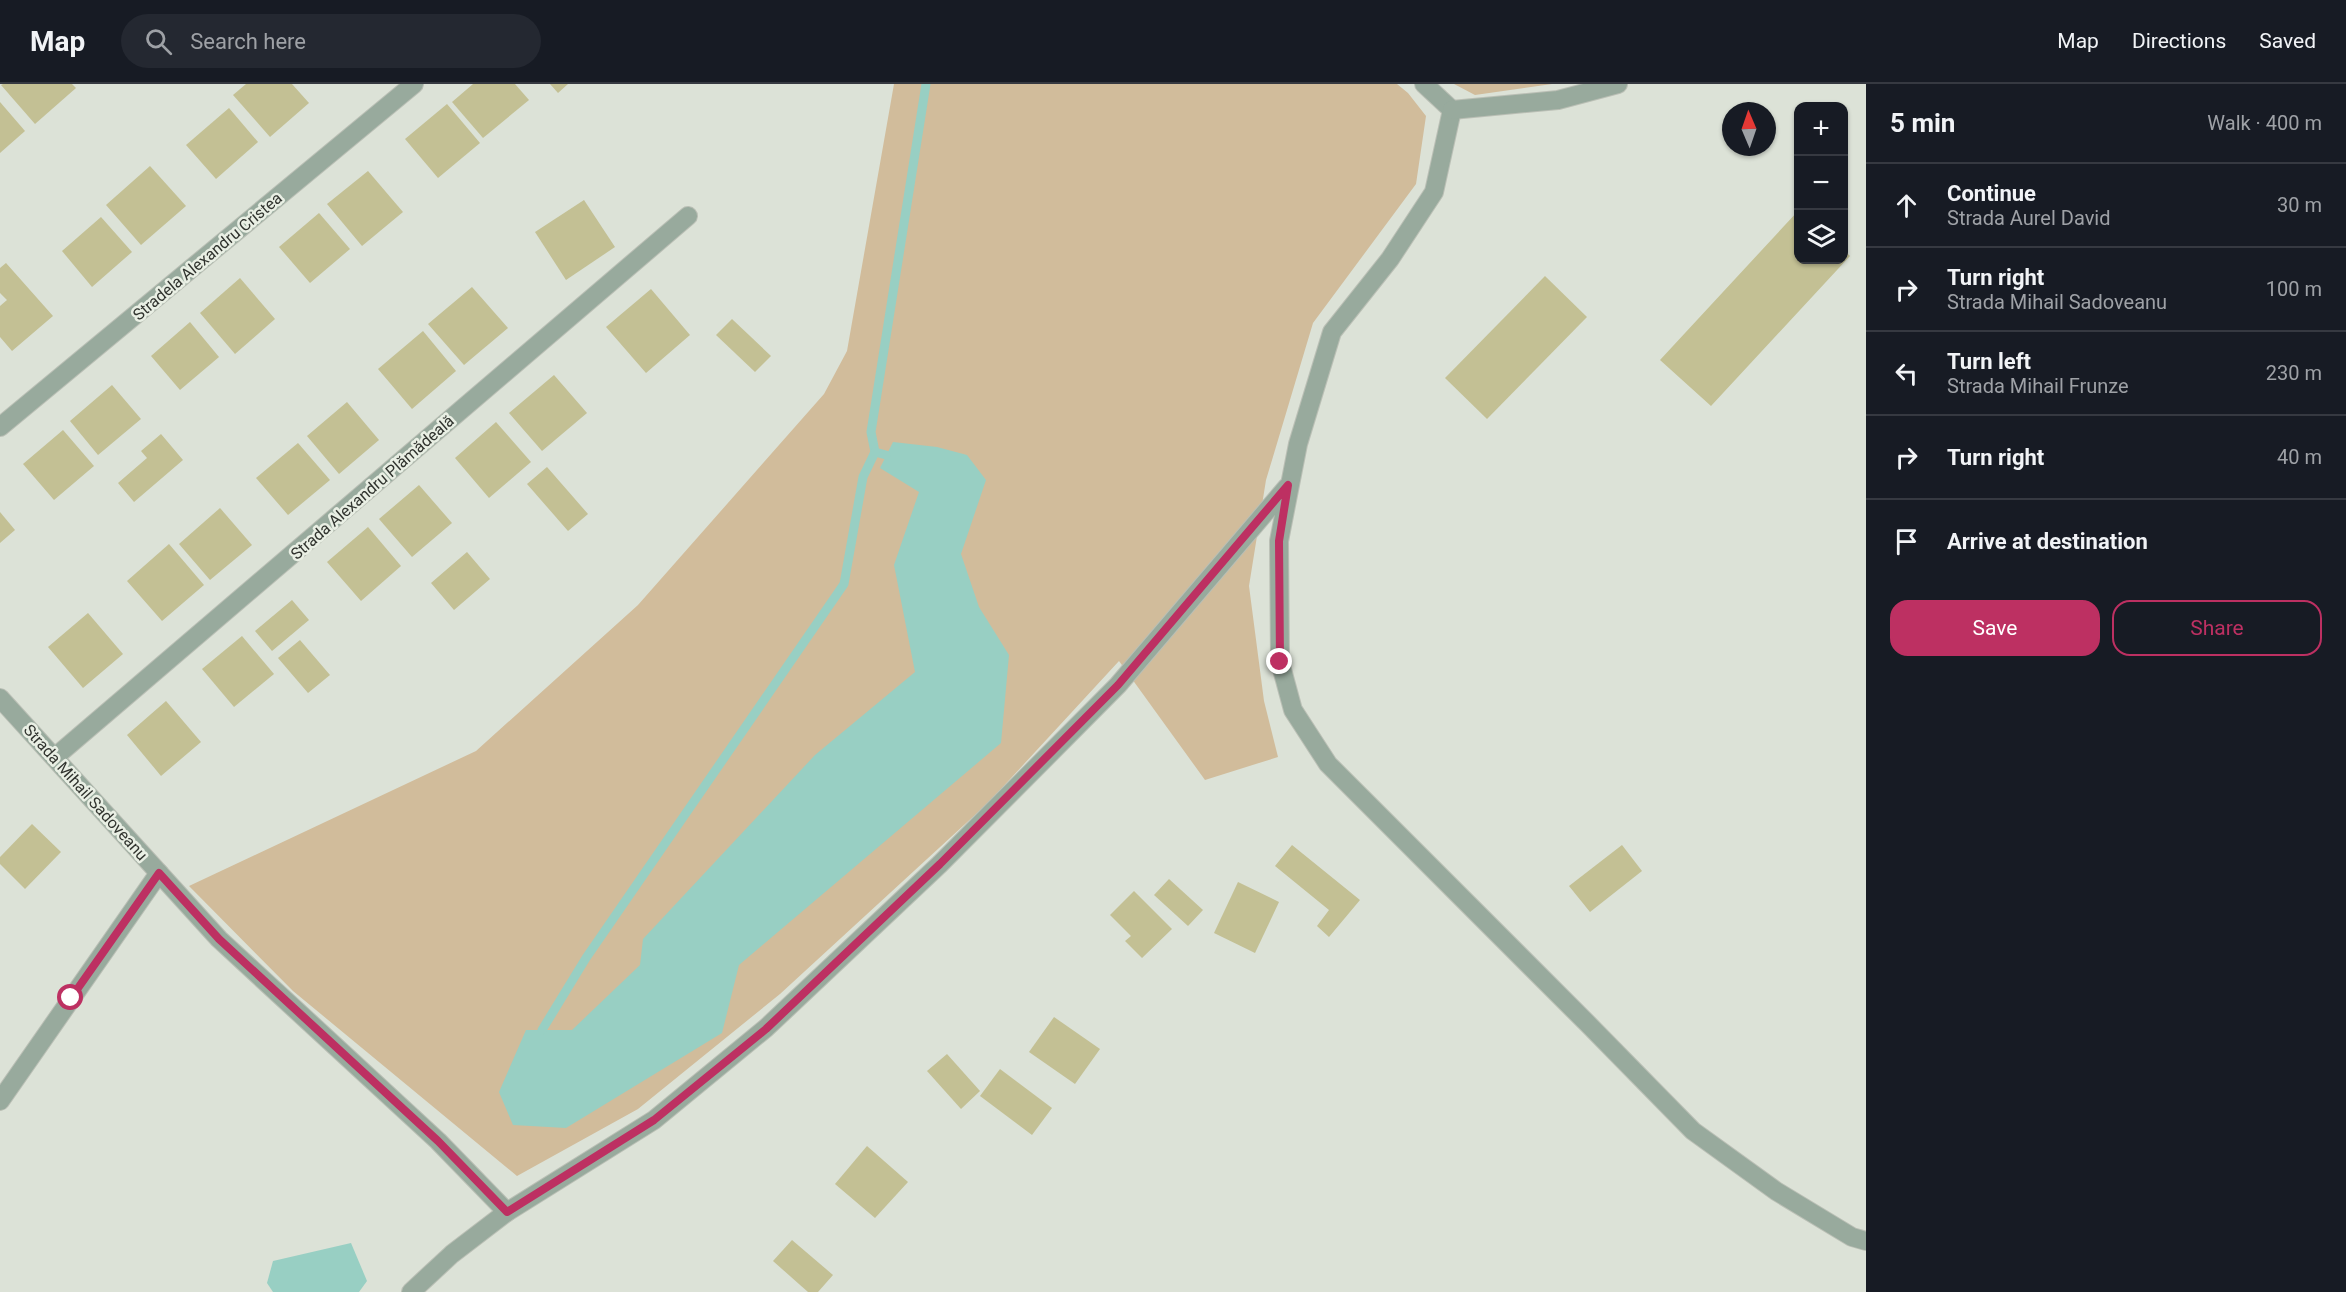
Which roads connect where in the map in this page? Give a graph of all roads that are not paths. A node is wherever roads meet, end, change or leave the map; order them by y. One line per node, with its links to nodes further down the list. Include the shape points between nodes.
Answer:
1 (414, 84): 6 (street, Stradela Alexandru Cristea)
2 (1424, 84): 4 (street)
3 (1618, 84): 4 (street, via 1558,100)
4 (1452, 110): 7 (street, via 1434,192 1390,259 1332,333)
5 (688, 216): 9 (street, Strada Alexandru Plămădeală)
6 (0, 427)
7 (1288, 485): 12 (street, via 1118,685 940,864 766,1029 654,1120); 13 (street, via 1279,541 1280,662 1293,710 1328,764 1693,1131 1776,1191 1852,1237)
8 (0, 698): 9 (street, Strada Mihail Sadoveanu)
9 (55, 757): 10 (street, Strada Mihail Sadoveanu)
10 (159, 873): 11 (street); 12 (street, Strada Mihail Sadoveanu, via 219,939 438,1141)
11 (0, 1101)
12 (507, 1212): 14 (street)
13 (1866, 1241)
14 (411, 1292)

